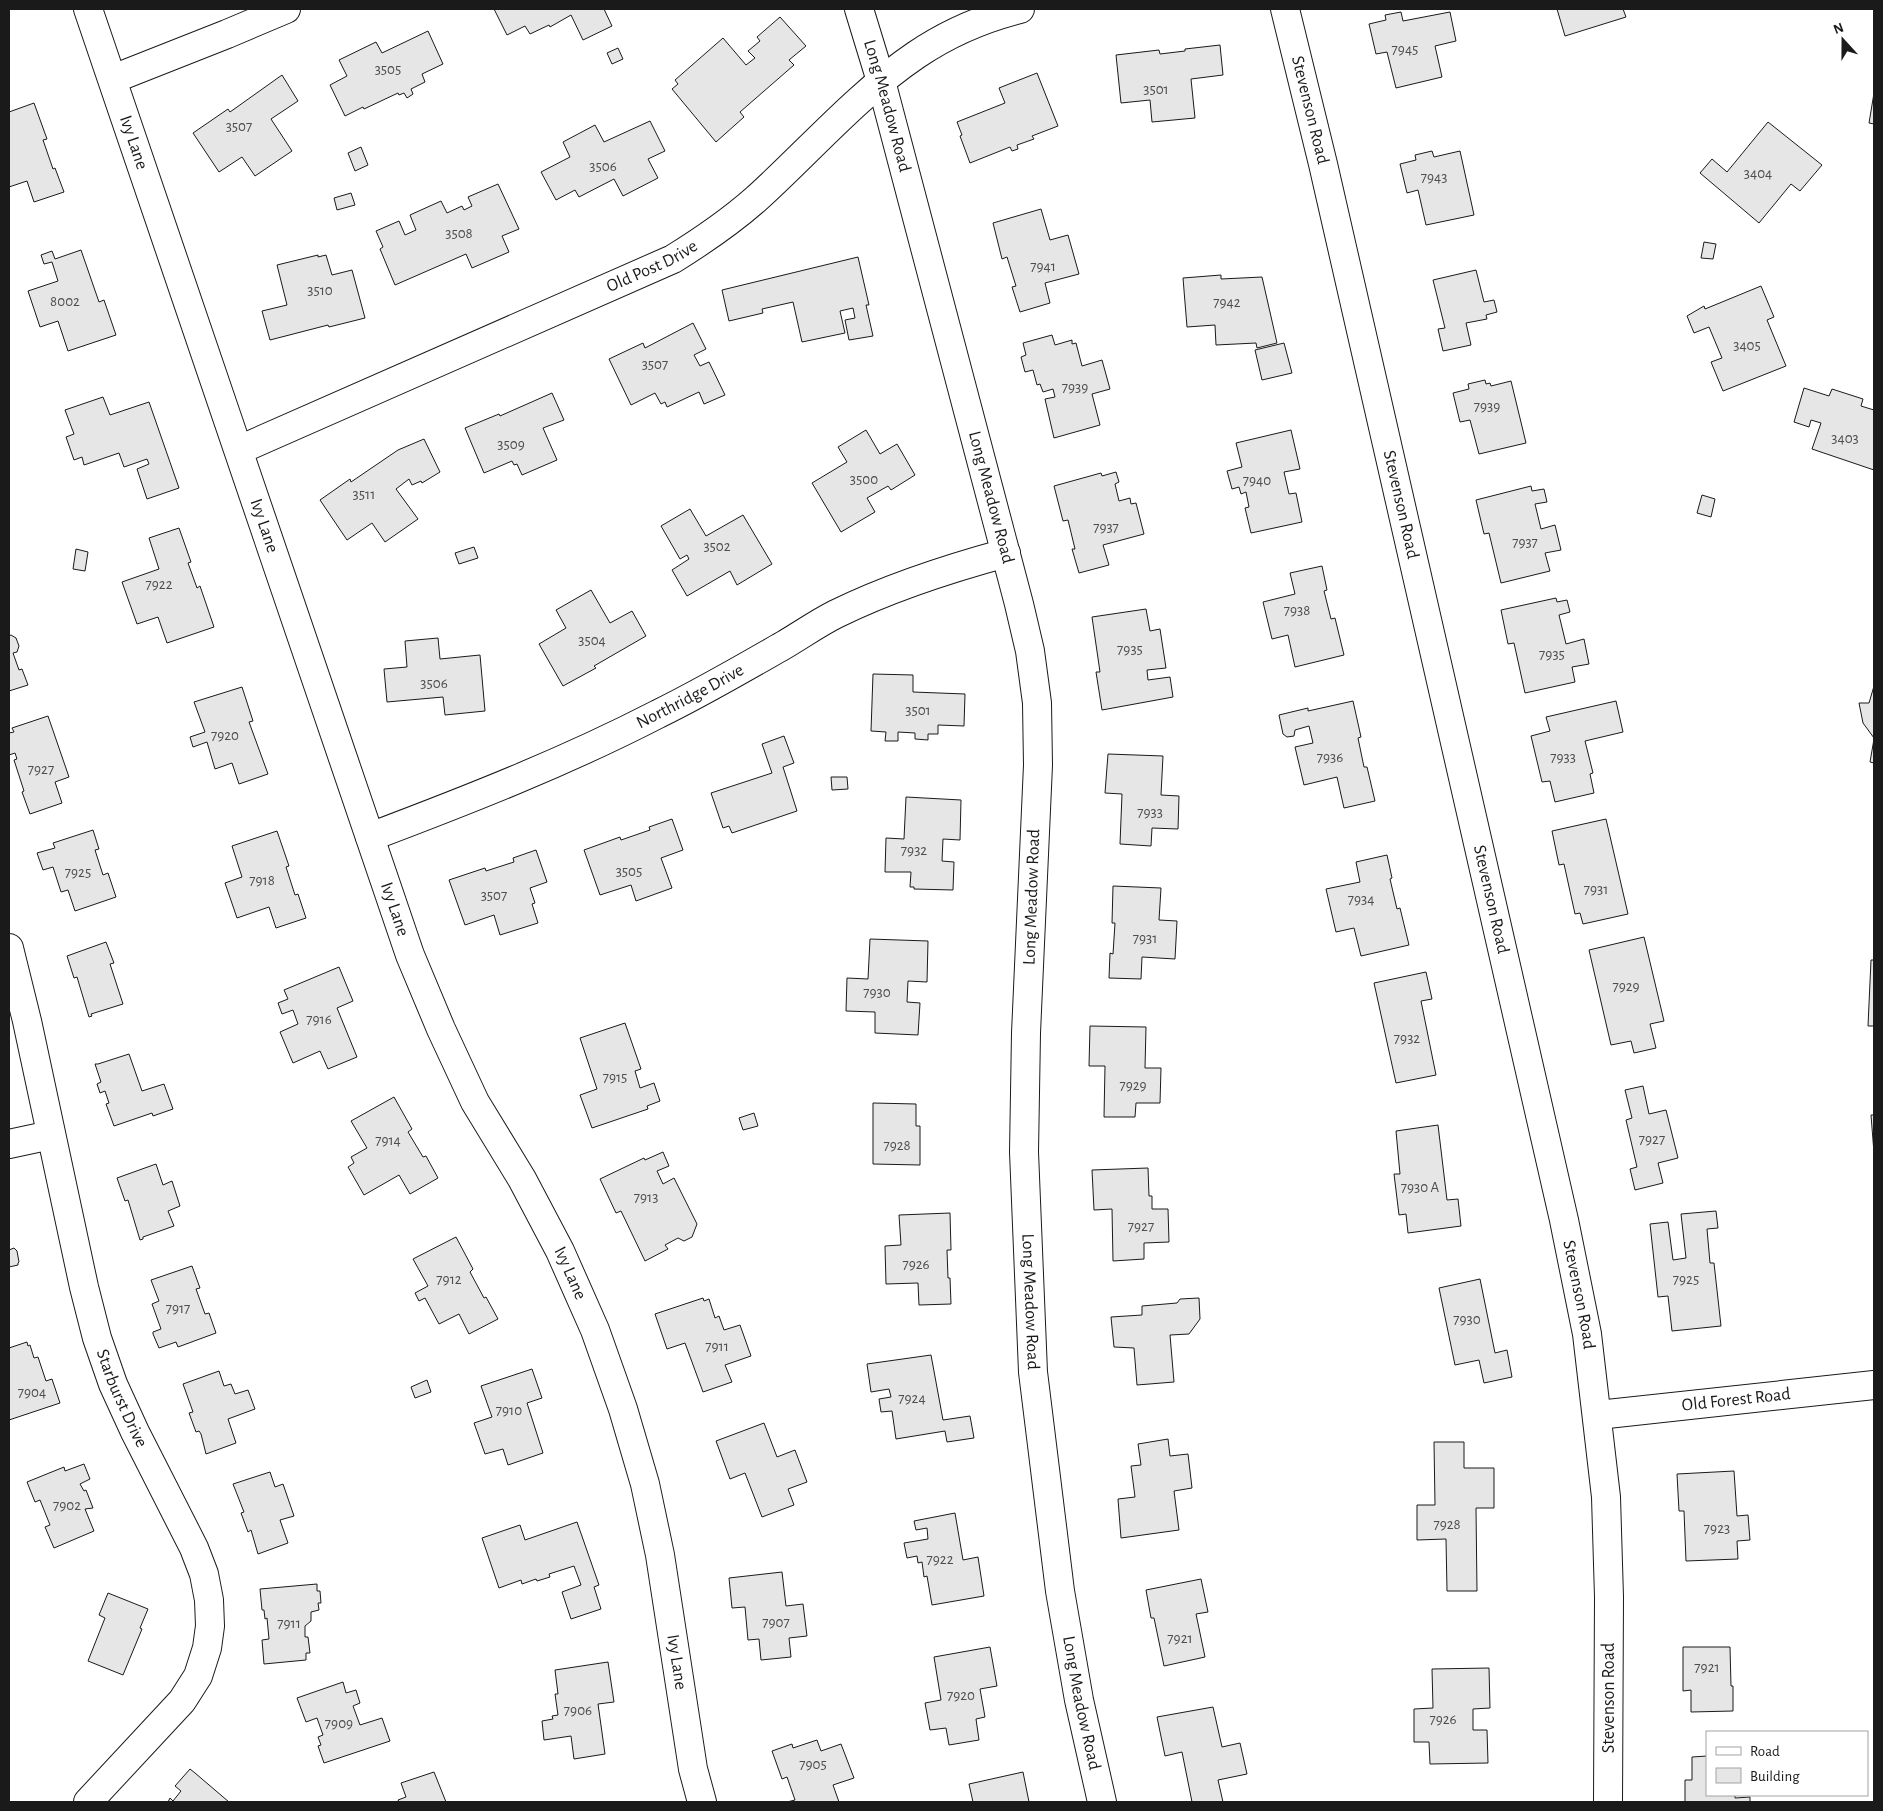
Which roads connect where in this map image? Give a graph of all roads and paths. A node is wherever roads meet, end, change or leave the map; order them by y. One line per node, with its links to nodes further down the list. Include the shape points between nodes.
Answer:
1 (88, 9): 6 (street, Ivy Lane)
2 (286, 9): 6 (street)
3 (859, 9): 7 (street, Long Meadow Road)
4 (1020, 9): 7 (street, Old Post Drive, via 955,33 917,54)
5 (1285, 9): 15 (street, Stevenson Road, via 1328,184 1564,1220 1587,1334)
6 (112, 79): 8 (street, Ivy Lane)
7 (881, 82): 8 (street, Old Post Drive, via 754,200 710,236 673,259); 9 (street, Long Meadow Road)
8 (238, 450): 10 (street, Ivy Lane)
9 (1006, 553): 10 (street, Northridge Drive, via 940,571 889,590 834,615 660,714 578,754 497,789); 18 (street, Long Meadow Road, via 1030,651 1037,703 1038,765 1024,1152 1033,1372 1060,1591 1079,1700)
10 (370, 836): 17 (street, Ivy Lane, via 410,955 441,1029 475,1102 522,1179 560,1251 595,1330 623,1409 645,1484 660,1555 693,1769)
11 (9, 948): 12 (street, Starburst Drive)
12 (51, 1135): 13 (street); 16 (street, Starburst Drive, via 97,1338 135,1432 194,1548 209,1600 207,1648 198,1676 182,1701)
13 (9, 1144)
14 (1874, 1385): 15 (street, Old Forest Road)
15 (1598, 1415): 19 (street, Stevenson Road, via 1606,1497)
16 (88, 1802)
17 (702, 1802)
18 (1102, 1802)
19 (1608, 1802)

